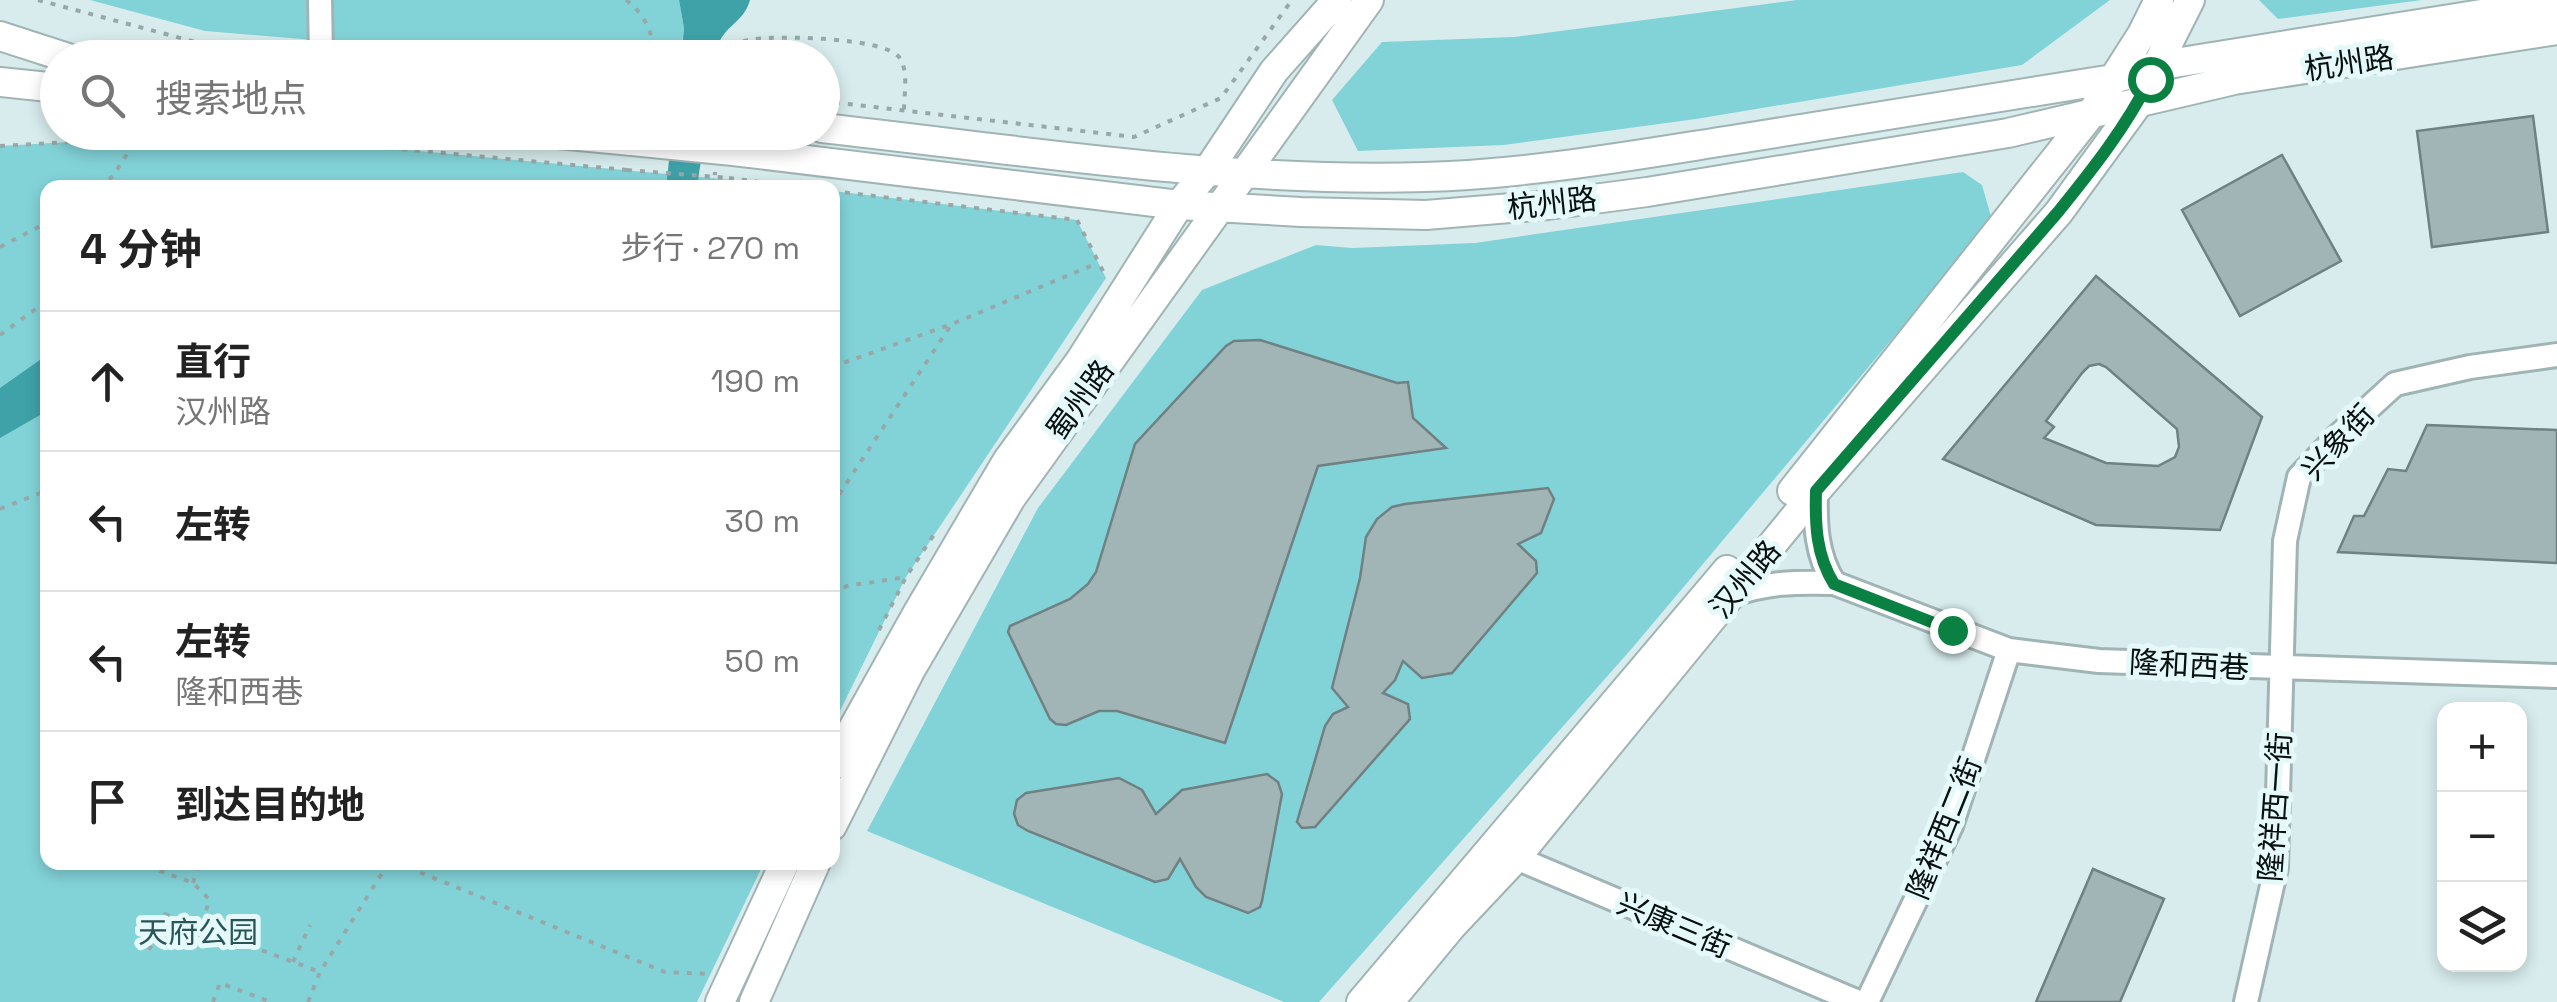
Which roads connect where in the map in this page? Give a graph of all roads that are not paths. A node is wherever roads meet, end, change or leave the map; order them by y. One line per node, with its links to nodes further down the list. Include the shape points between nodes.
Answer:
1 (320, 0): 9 (street)
2 (1337, 0): 23 (main road, 蜀州路, via 1274,71)
3 (1369, 0): 24 (main road, 蜀州路)
4 (2159, 0): 14 (main road, 汉州路)
5 (2190, 0): 13 (main road, 汉州路)
6 (2557, 2): 13 (main road, 杭州路)
7 (2557, 30): 19 (main road, 杭州路, via 2234,80)
8 (0, 36): 10 (main road)
9 (321, 40)
10 (40, 49)
11 (0, 51): 12 (main road)
12 (40, 56)
13 (2156, 66): 14 (main road, 杭州路); 19 (main road, 汉州路)
14 (2113, 79): 20 (main road, 汉州路); 24 (main road, 杭州路, via 1552,168 1429,177)
15 (0, 82): 16 (main road)
16 (40, 87)
17 (40, 88): 18 (main road)
18 (0, 90)
19 (2137, 105): 20 (main road, 杭州路); 28 (main road, 汉州路, via 2058,212)
20 (2091, 114): 26 (main road, 杭州路, via 2008,133 1548,205 1426,214); 36 (main road, 汉州路)
21 (840, 130): 23 (main road, 杭州路)
22 (669, 150): 25 (main road, 杭州路, bridge, via 731,165)
23 (1208, 170): 24 (main road, 杭州路); 25 (main road, 蜀州路)
24 (1243, 174): 26 (main road, 蜀州路)
25 (1179, 205): 26 (main road, 杭州路); 34 (main road, 蜀州路, via 1007,461)
26 (1221, 207): 35 (main road, 蜀州路, via 1011,498 910,671)
27 (2557, 355): 32 (street, 兴象街, via 2395,384 2299,478 2285,540)
28 (1816, 491): 29 (street, via 1816,535); 30 (main road, 汉州路)
29 (1834, 584): 30 (street, 隆和西巷, via 1783,582); 31 (street, 隆和西巷)
30 (1729, 596): 36 (main road, 汉州路)
31 (2008, 650): 32 (street, 隆和西巷); 44 (street, 隆祥西二街, via 1951,826)
32 (2282, 670): 33 (street, 隆和西巷); 45 (street, 隆祥西一街, via 2276,868)
33 (2557, 676)
34 (840, 752)
35 (840, 810)
36 (1504, 853): 41 (main road, 汉州路); 42 (main road, 汉州路); 43 (street, 兴康三街)
37 (780, 870): 39 (main road)
38 (812, 870): 40 (main road)
39 (720, 1002)
40 (754, 1002)
41 (1361, 1002)
42 (1389, 1002)
43 (1858, 1002)
44 (1867, 1002)
45 (2246, 1002)

